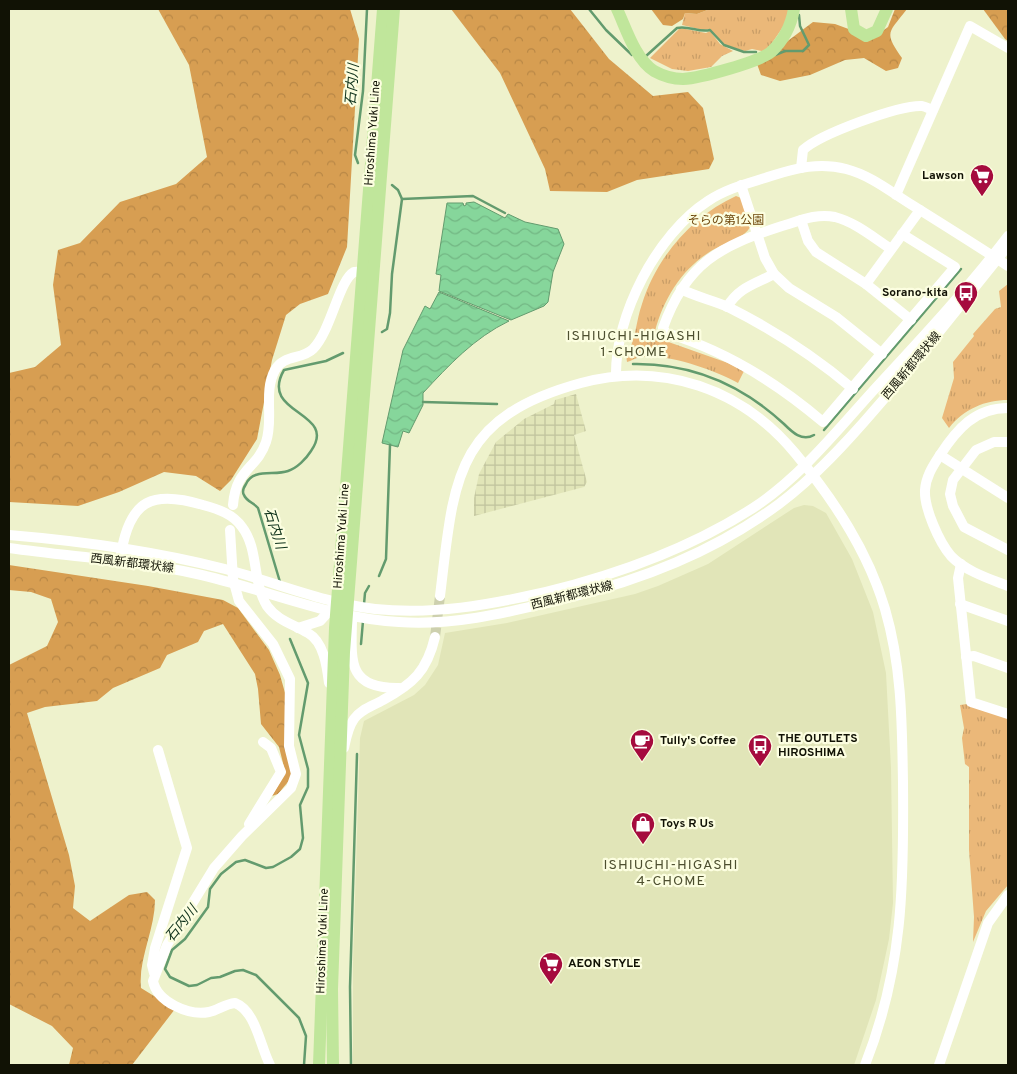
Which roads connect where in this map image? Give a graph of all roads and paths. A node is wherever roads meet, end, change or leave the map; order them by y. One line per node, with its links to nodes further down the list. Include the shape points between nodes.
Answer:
1 (383, 9): 21 (main road, Hiroshima Yuki Line)
2 (394, 9): 21 (main road, Hiroshima Yuki Line)
3 (617, 9): 4 (main road, via 646,65 660,74 681,79 765,56 786,33)
4 (794, 9)
5 (851, 9): 6 (main road, via 854,29 866,36 877,31)
6 (887, 9)
7 (1008, 48): 8 (street, via 970,26)
8 (933, 110): 9 (street, via 923,106 883,114 825,137 804,150); 11 (street)
9 (801, 168): 10 (street); 11 (street, via 846,169 865,176)
10 (741, 185): 14 (street); 28 (street, via 720,194 693,213 650,264 639,282 628,313 616,362)
11 (896, 195): 12 (street)
12 (920, 210): 15 (street); 19 (street)
13 (801, 220): 14 (street); 18 (street, via 819,216 840,219); 23 (street, via 808,241 816,252)
14 (757, 234): 22 (street); 24 (street, via 718,252 696,270)
15 (902, 234): 18 (street); 26 (street, via 954,267)
16 (1008, 236): 19 (street, 西風新都環状線)
17 (1008, 246): 19 (street, 西風新都環状線)
18 (891, 249): 23 (street)
19 (995, 257): 20 (street); 33 (street, 西風新都環状線); 35 (street, 西風新都環状線, via 910,370)
20 (1008, 266)
21 (368, 271): 37 (street, via 351,272 324,336 314,348 306,354 282,361 276,369 270,381 270,421 266,441 236,483); 44 (main road, Hiroshima Yuki Line); 48 (main road, Hiroshima Yuki Line)
22 (774, 274): 25 (street, via 745,287); 27 (street)
23 (866, 284): 26 (street)
24 (681, 289): 25 (street); 29 (street, via 663,328 666,333 714,351 770,381 823,422)
25 (727, 307): 29 (street, via 799,346)
26 (911, 320): 27 (street)
27 (882, 354): 29 (street)
28 (616, 376): 33 (street, via 667,377 722,394 763,420); 47 (street, via 538,397 504,416 483,436 467,460 455,492)
29 (852, 389)
30 (1008, 408): 32 (street, via 990,410 969,420)
31 (1008, 442): 34 (street, via 979,447)
32 (940, 455): 34 (street); 45 (street, via 929,475 926,500 929,515 943,543)
33 (805, 465): 35 (street); 41 (street, 西風新都環状線, via 784,485 725,526 626,570 472,608 424,612 372,608 326,599 224,569)
34 (961, 469): 36 (street); 42 (street, via 951,485 950,494 962,524)
35 (812, 474): 43 (street, 西風新都環状線, via 778,505 731,535 670,566 594,591 466,620 427,623 371,620 223,580); 67 (street, via 842,515 874,579 893,639 901,695 904,876 901,920 890,987)
36 (1008, 498)
37 (233, 505)
38 (230, 530): 61 (street, via 233,580 239,601 273,644 290,680 289,746 296,774 291,788)
39 (9, 535): 41 (street, 西風新都環状線)
40 (9, 548): 43 (street, 西風新都環状線)
41 (122, 549): 43 (street); 51 (street, via 133,515 144,504 172,497 221,511 237,521 247,536 266,605 282,620)
42 (1008, 550)
43 (120, 562)
44 (350, 564): 55 (street, via 354,668 359,677 371,685); 60 (main road, Hiroshima Yuki Line)
45 (961, 564): 46 (street); 49 (street, via 958,572)
46 (1008, 586)
47 (440, 596)
48 (337, 599): 51 (street, via 320,621); 56 (main road, Hiroshima Yuki Line)
49 (960, 604): 50 (street); 53 (street)
50 (1008, 621)
51 (298, 628): 56 (street, via 310,634 324,655)
52 (435, 637): 55 (street, via 424,668 413,681)
53 (966, 657): 54 (street, via 974,656); 57 (street, via 971,702)
54 (1008, 668)
55 (400, 688): 60 (street, via 353,720)
56 (331, 701): 65 (main road, Hiroshima Yuki Line)
57 (1008, 714)
58 (263, 742): 61 (street, via 271,748 281,772)
59 (158, 750): 63 (street, via 188,848 154,948)
60 (340, 764): 66 (main road, Hiroshima Yuki Line, via 332,989)
61 (242, 836): 63 (street, via 214,868 167,945)
62 (1008, 895): 68 (street, via 994,912 983,934)
63 (154, 974): 64 (street, via 154,988 159,995 191,1012 212,1012 235,1003 242,1005 251,1018)
64 (270, 1065)
65 (319, 1065)
66 (333, 1065)
67 (865, 1065)
68 (939, 1065)

